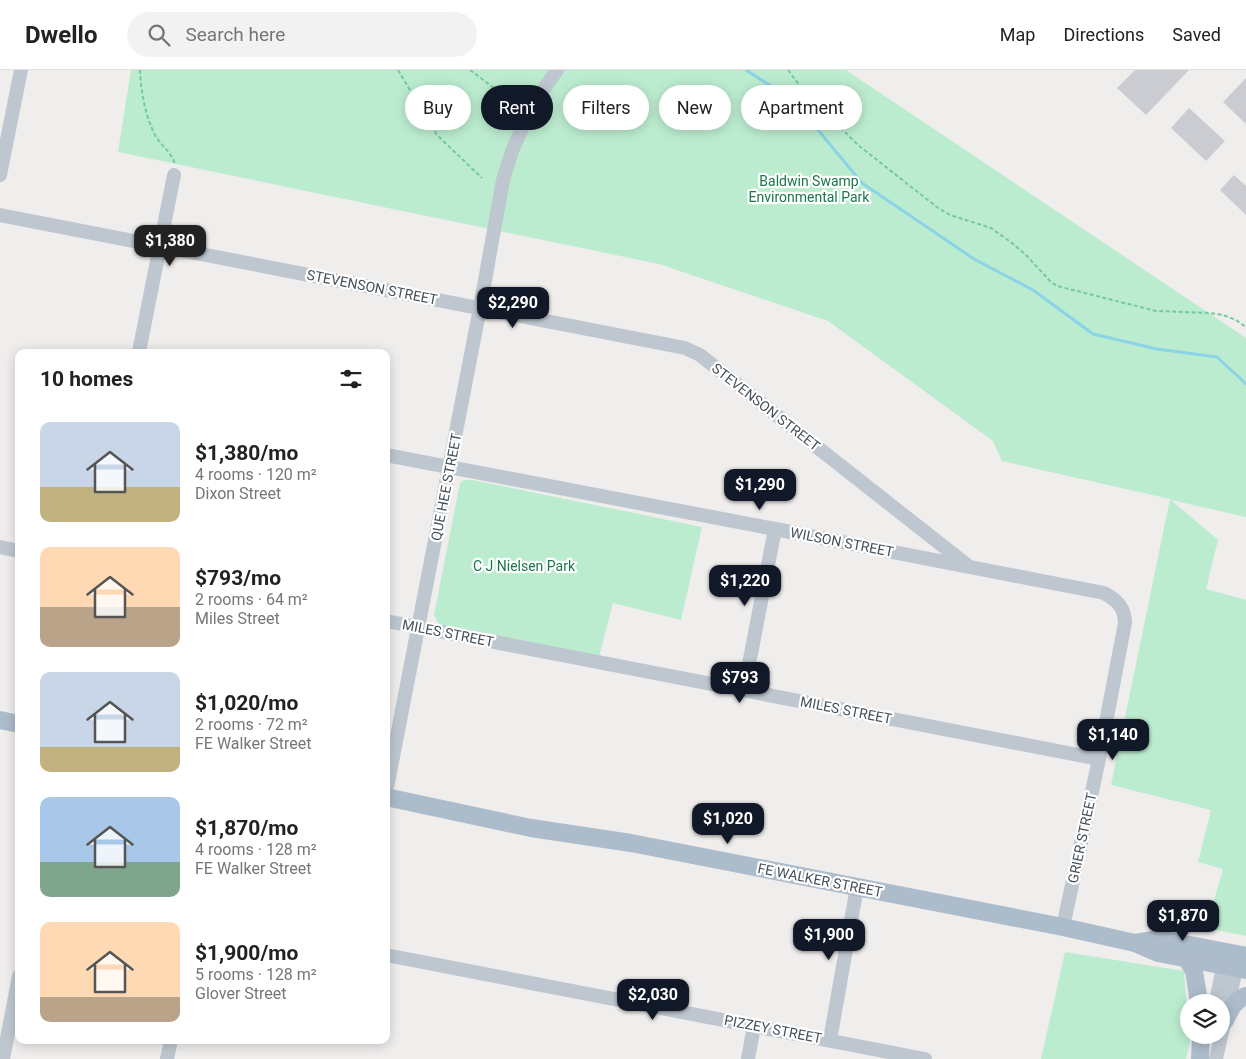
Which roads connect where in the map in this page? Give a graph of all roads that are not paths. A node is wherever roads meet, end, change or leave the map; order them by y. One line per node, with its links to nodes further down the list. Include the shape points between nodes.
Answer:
1 (22, 70): 3 (street)
2 (557, 70): 8 (street, QUE HEE STREET, via 532,106 503,180)
3 (3, 145): 4 (street)
4 (0, 175)
5 (174, 175): 7 (street)
6 (0, 215): 7 (street, STEVENSON STREET)
7 (160, 246): 8 (street, STEVENSON STREET); 9 (street)
8 (480, 308): 11 (street, QUE HEE STREET); 15 (street, STEVENSON STREET, via 693,351)
9 (140, 349)
10 (390, 456): 11 (street, WILSON STREET)
11 (450, 468): 12 (street, WILSON STREET); 18 (street, QUE HEE STREET)
12 (775, 529): 15 (street, WILSON STREET); 19 (street)
13 (0, 547): 14 (street)
14 (15, 550)
15 (970, 567): 16 (street, WILSON STREET, via 1104,593)
16 (1118, 602): 22 (street, GRIER STREET, via 1126,623)
17 (390, 622): 18 (street, MILES STREET)
18 (419, 627): 19 (street, MILES STREET); 23 (street, QUE HEE STREET)
19 (744, 690): 22 (street, MILES STREET)
20 (0, 720): 21 (main road)
21 (15, 723)
22 (1099, 759): 26 (street, GRIER STREET)
23 (390, 773)
24 (390, 798): 25 (main road, FE WALKER STREET, via 531,828 631,843)
25 (857, 888): 26 (main road, FE WALKER STREET); 38 (street)
26 (1063, 928): 27 (main road, FE WALKER STREET)
27 (1134, 943): 29 (main road, FE WALKER STREET, via 1158,953); 30 (main road, FE WALKER STREET, via 1159,939)
28 (390, 956): 37 (street, PIZZEY STREET)
29 (1187, 959): 30 (main road, FE WALKER STREET); 31 (main road, via 1194,971)
30 (1236, 961): 32 (street); 33 (street)
31 (1198, 994)
32 (1220, 994)
33 (1230, 994)
34 (1246, 996): 36 (main road, via 1235,1002)
35 (15, 997): 44 (street)
36 (1230, 1011)
37 (754, 1026): 38 (street, PIZZEY STREET); 46 (street)
38 (830, 1040): 43 (street, PIZZEY STREET)
39 (170, 1044): 45 (street)
40 (1201, 1044): 48 (main road)
41 (1205, 1044): 48 (street)
42 (1219, 1044): 49 (street)
43 (868, 1054): 47 (street, PIZZEY STREET)
44 (3, 1059)
45 (167, 1059)
46 (748, 1059)
47 (925, 1059)
48 (1200, 1059)
49 (1216, 1059)

